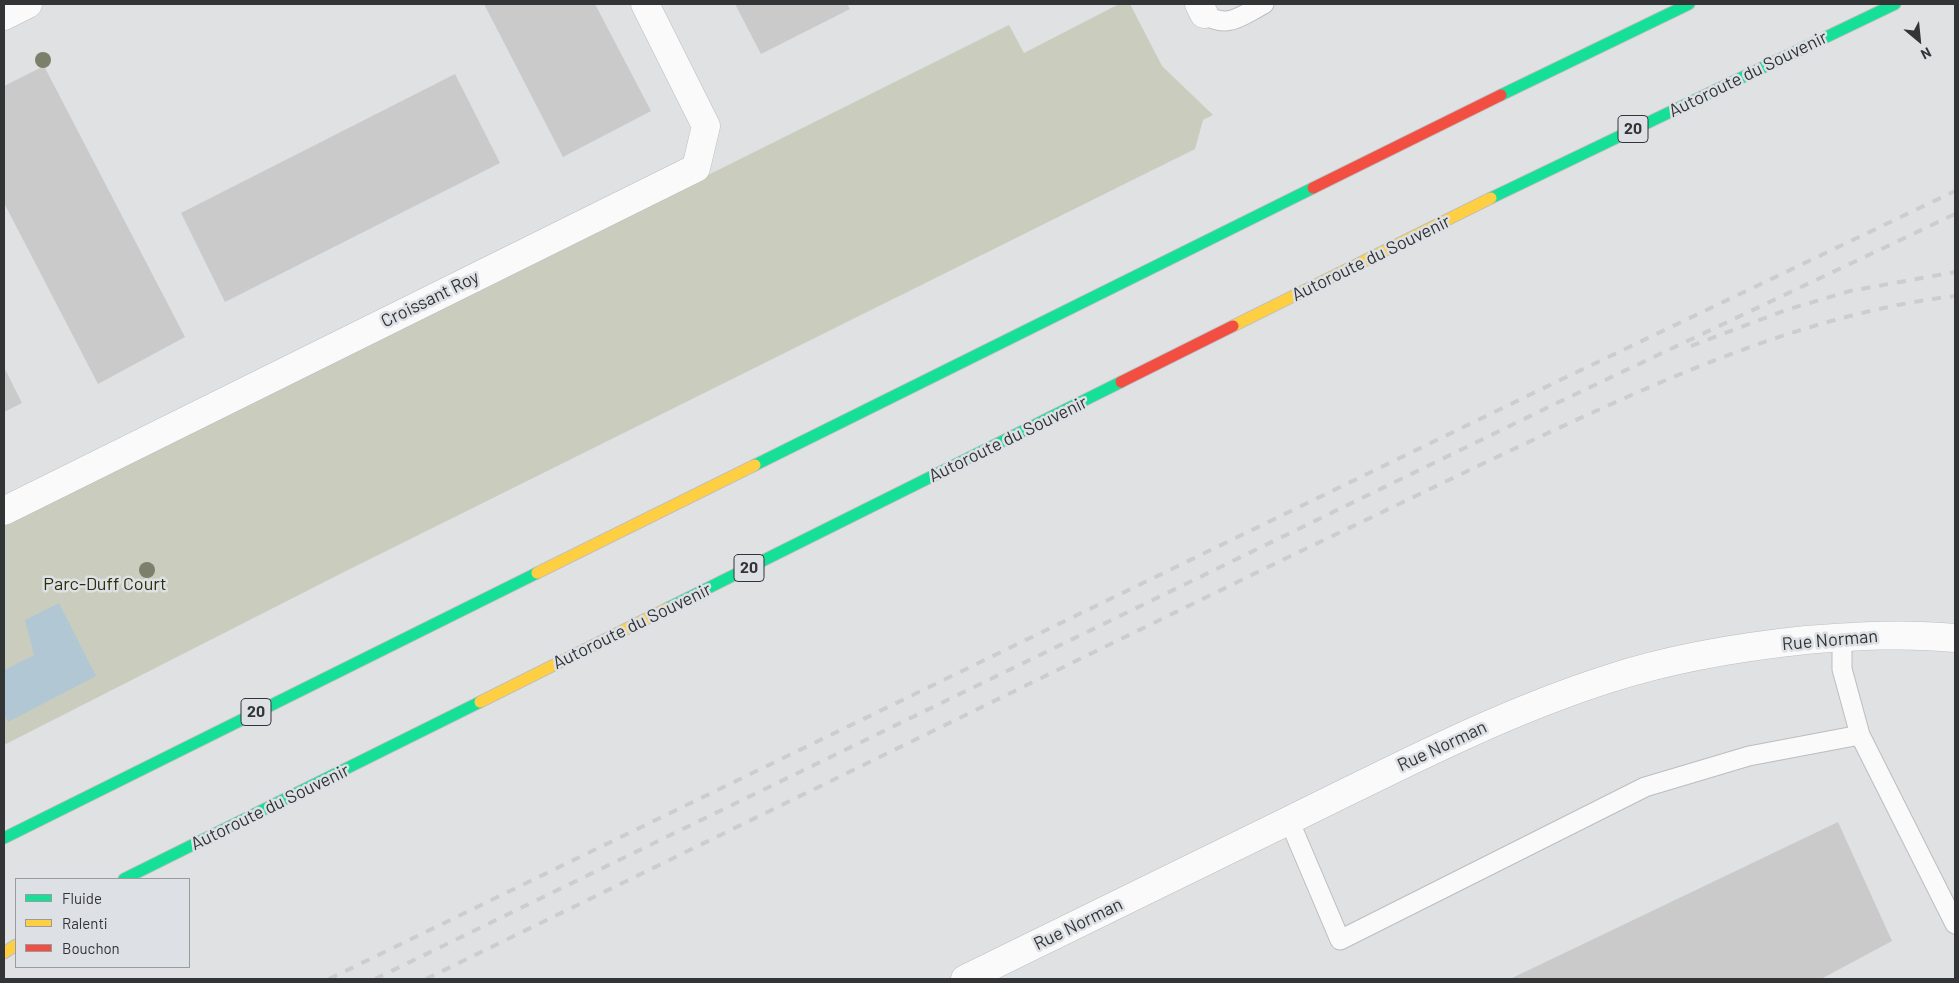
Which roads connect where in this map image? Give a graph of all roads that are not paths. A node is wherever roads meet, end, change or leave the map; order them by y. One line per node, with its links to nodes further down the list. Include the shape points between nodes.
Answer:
1 (28, 4): 7 (street)
2 (646, 4): 8 (street, Croissant Roy, via 706,126 696,168)
3 (1264, 4): 6 (lane, via 1230,21 1220,22)
4 (1689, 4): 13 (highway, 20)
5 (1894, 4): 14 (highway, Autoroute du Souvenir / 20, via 1501,194)
6 (1202, 9)
7 (4, 16)
8 (4, 511)
9 (1842, 637): 10 (street, Rue Norman, via 1909,635); 11 (lane, via 1842,669); 12 (street, Rue Norman, via 1727,651 1609,679 1475,730)
10 (1955, 638)
11 (1860, 735): 12 (lane, via 1749,756 1646,787 1340,940); 15 (lane)
12 (1289, 820): 18 (street, Rue Norman)
13 (4, 838)
14 (126, 878)
15 (1955, 924)
16 (15, 946): 17 (highway)
17 (4, 953)
18 (965, 979)

